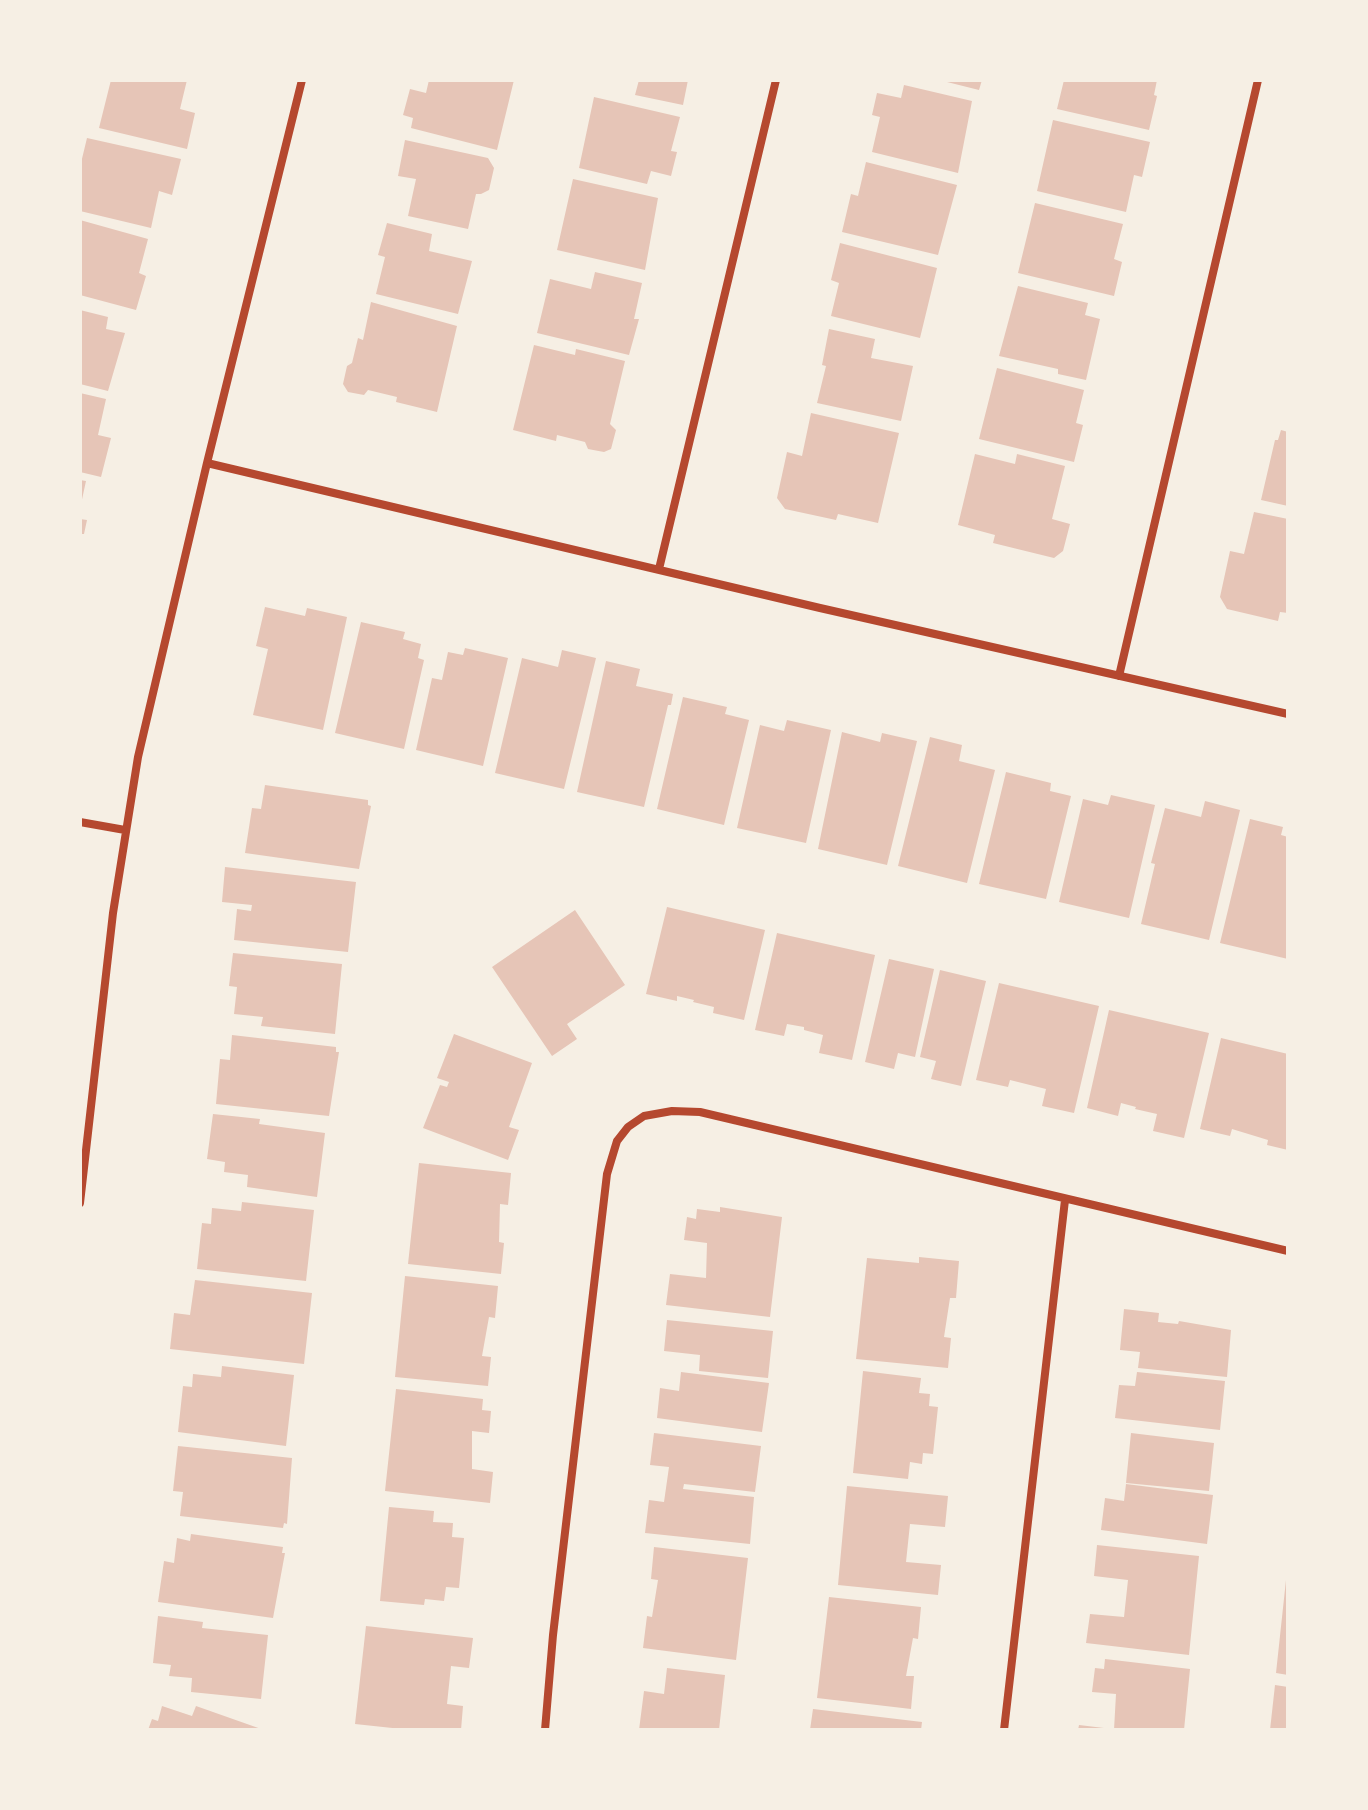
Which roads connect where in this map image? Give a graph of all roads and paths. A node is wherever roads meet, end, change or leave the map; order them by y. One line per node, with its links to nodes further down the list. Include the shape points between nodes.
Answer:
1 (302, 80): 4 (street)
2 (776, 80): 5 (street)
3 (1258, 80): 6 (street)
4 (207, 463): 5 (street); 9 (street)
5 (659, 569): 6 (street)
6 (1119, 676): 7 (street)
7 (1288, 714)
8 (80, 822): 9 (street)
9 (125, 830): 11 (street)
10 (1065, 1200): 12 (street); 13 (street, via 700,1112 644,1116 628,1127 617,1141 607,1174); 14 (street)
11 (80, 1203)
12 (1288, 1251)
13 (545, 1730)
14 (1004, 1730)

